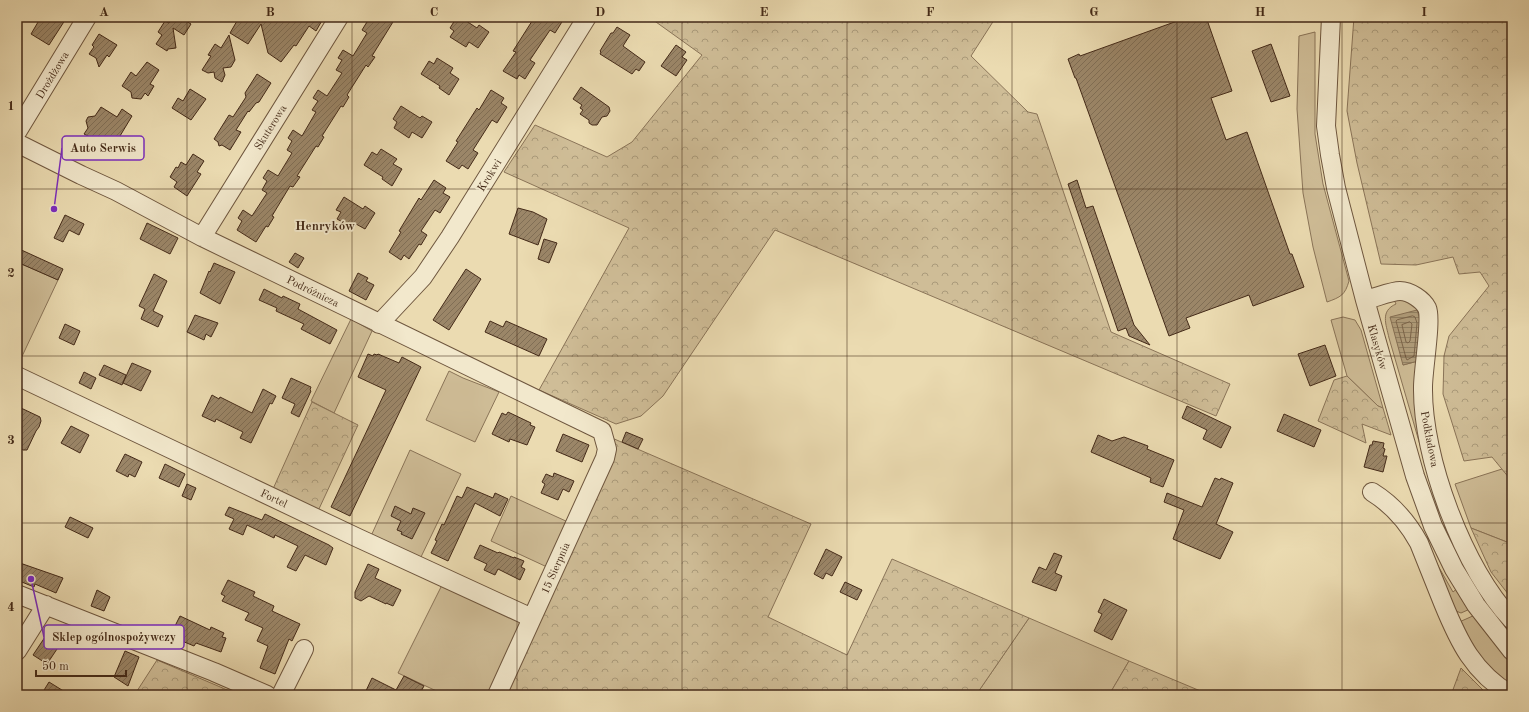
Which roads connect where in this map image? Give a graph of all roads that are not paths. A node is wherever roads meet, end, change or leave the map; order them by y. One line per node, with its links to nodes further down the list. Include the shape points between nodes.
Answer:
1 (87, 17): 5 (street, Drożdżowa)
2 (339, 17): 7 (street, Skuterowa)
3 (587, 17): 9 (street, Krokwi, via 424,278)
4 (1331, 17): 8 (street, Klasyków, via 1326,126 1336,188)
5 (17, 132)
6 (17, 143): 7 (street, Podróżnicza, via 116,191)
7 (202, 237): 9 (street, Podróżnicza)
8 (1365, 300): 16 (street, Podkładowa, via 1400,291 1420,299 1427,308 1429,320 1422,388 1431,455 1460,537 1485,582); 19 (street, Klasyków, via 1424,505 1442,547 1463,584)
9 (379, 324): 11 (street, Podróżnicza, via 602,430)
10 (17, 376): 15 (street, Fortel)
11 (605, 439): 15 (street, 15 Sierpnia, via 605,458)
12 (1372, 492): 23 (street, via 1391,505 1411,528 1465,651 1489,679)
13 (17, 594): 14 (street)
14 (46, 605): 18 (street); 20 (street)
15 (532, 618): 22 (street, 15 Sierpnia)
16 (1512, 620)
17 (304, 649): 21 (street)
18 (17, 651)
19 (1512, 651)
20 (267, 695)
21 (281, 695)
22 (497, 695)
23 (1511, 695)

